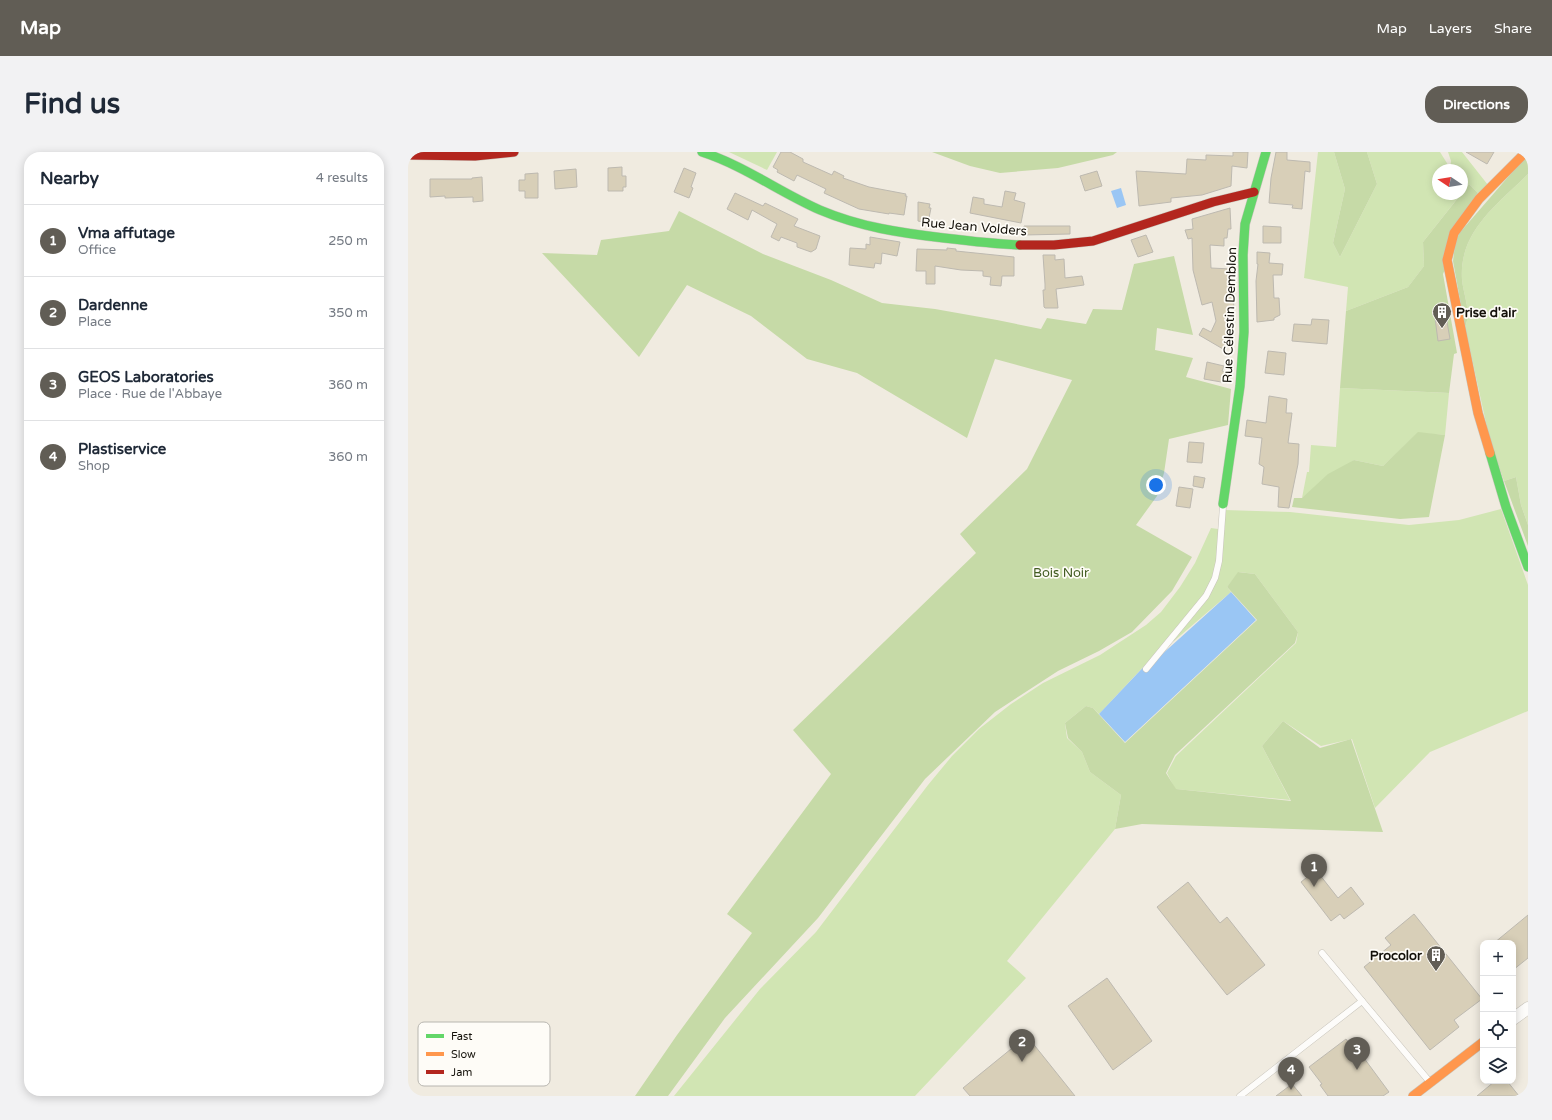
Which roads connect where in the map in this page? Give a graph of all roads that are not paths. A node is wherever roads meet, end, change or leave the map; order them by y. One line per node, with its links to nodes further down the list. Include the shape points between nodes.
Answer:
1 (514, 152): 5 (street, via 475,156)
2 (702, 152): 6 (street, Rue Jean Volders, via 738,166 814,207 852,222 881,230 1011,245 1073,244 1092,241 1206,203)
3 (1266, 152): 6 (street, Rue Célestin Demblon)
4 (1526, 152): 8 (street, via 1479,199 1454,233 1447,260 1478,413 1506,507)
5 (408, 155)
6 (1254, 192): 7 (street, Rue Célestin Demblon, via 1246,224 1243,255 1244,332 1240,386)
7 (1223, 504): 9 (lane, via 1219,561 1215,578 1206,596)
8 (1528, 567)
9 (1146, 669)
10 (1322, 953): 11 (lane)
11 (1362, 1002): 15 (lane); 16 (lane)
12 (1528, 1008): 13 (street)
13 (1516, 1017)
14 (1480, 1044): 15 (street)
15 (1430, 1083): 17 (street)
16 (1240, 1096)
17 (1413, 1096)

